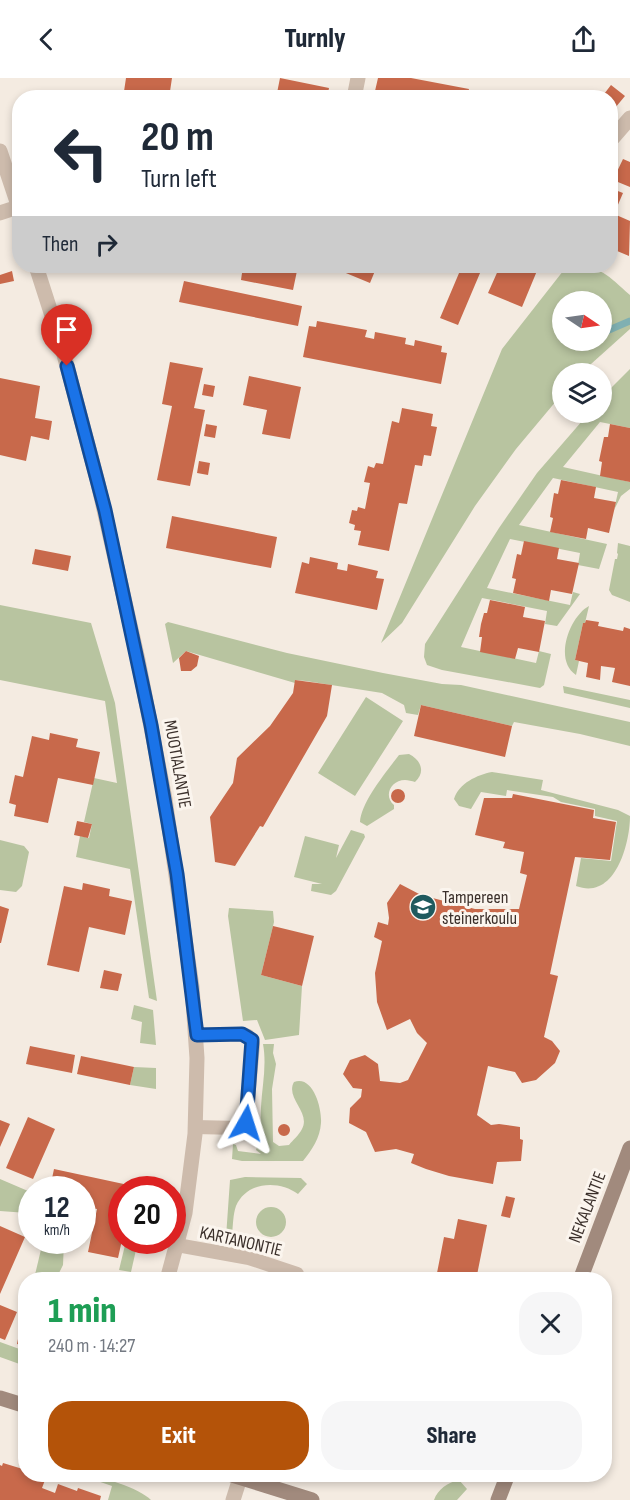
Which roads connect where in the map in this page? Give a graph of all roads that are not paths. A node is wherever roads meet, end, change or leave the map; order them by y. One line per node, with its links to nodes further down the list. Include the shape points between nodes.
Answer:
1 (630, 118): 2 (street)
2 (618, 132)
3 (0, 151): 4 (street)
4 (12, 188)
5 (38, 273): 6 (street, MUOTIALANTIE, via 103,501 138,660 170,831)
6 (197, 1035): 7 (street, MUOTIALANTIE); 7 (lane, via 242,1034 253,1044 246,1123 239,1128)
7 (195, 1126): 9 (street, MUOTIALANTIE)
8 (630, 1148): 14 (main road, NEKALANTIE)
9 (186, 1205)
10 (186, 1247): 13 (lane, KARTANONTIE, via 249,1258)
11 (174, 1254): 12 (street, MUOTIALANTIE)
12 (169, 1272)
13 (291, 1272)
14 (583, 1272)
15 (0, 1398): 16 (main road)
16 (18, 1404)
17 (234, 1482): 20 (street)
18 (254, 1482): 21 (main road)
19 (504, 1482): 22 (main road)
20 (233, 1500)
21 (312, 1500)
22 (498, 1500)

